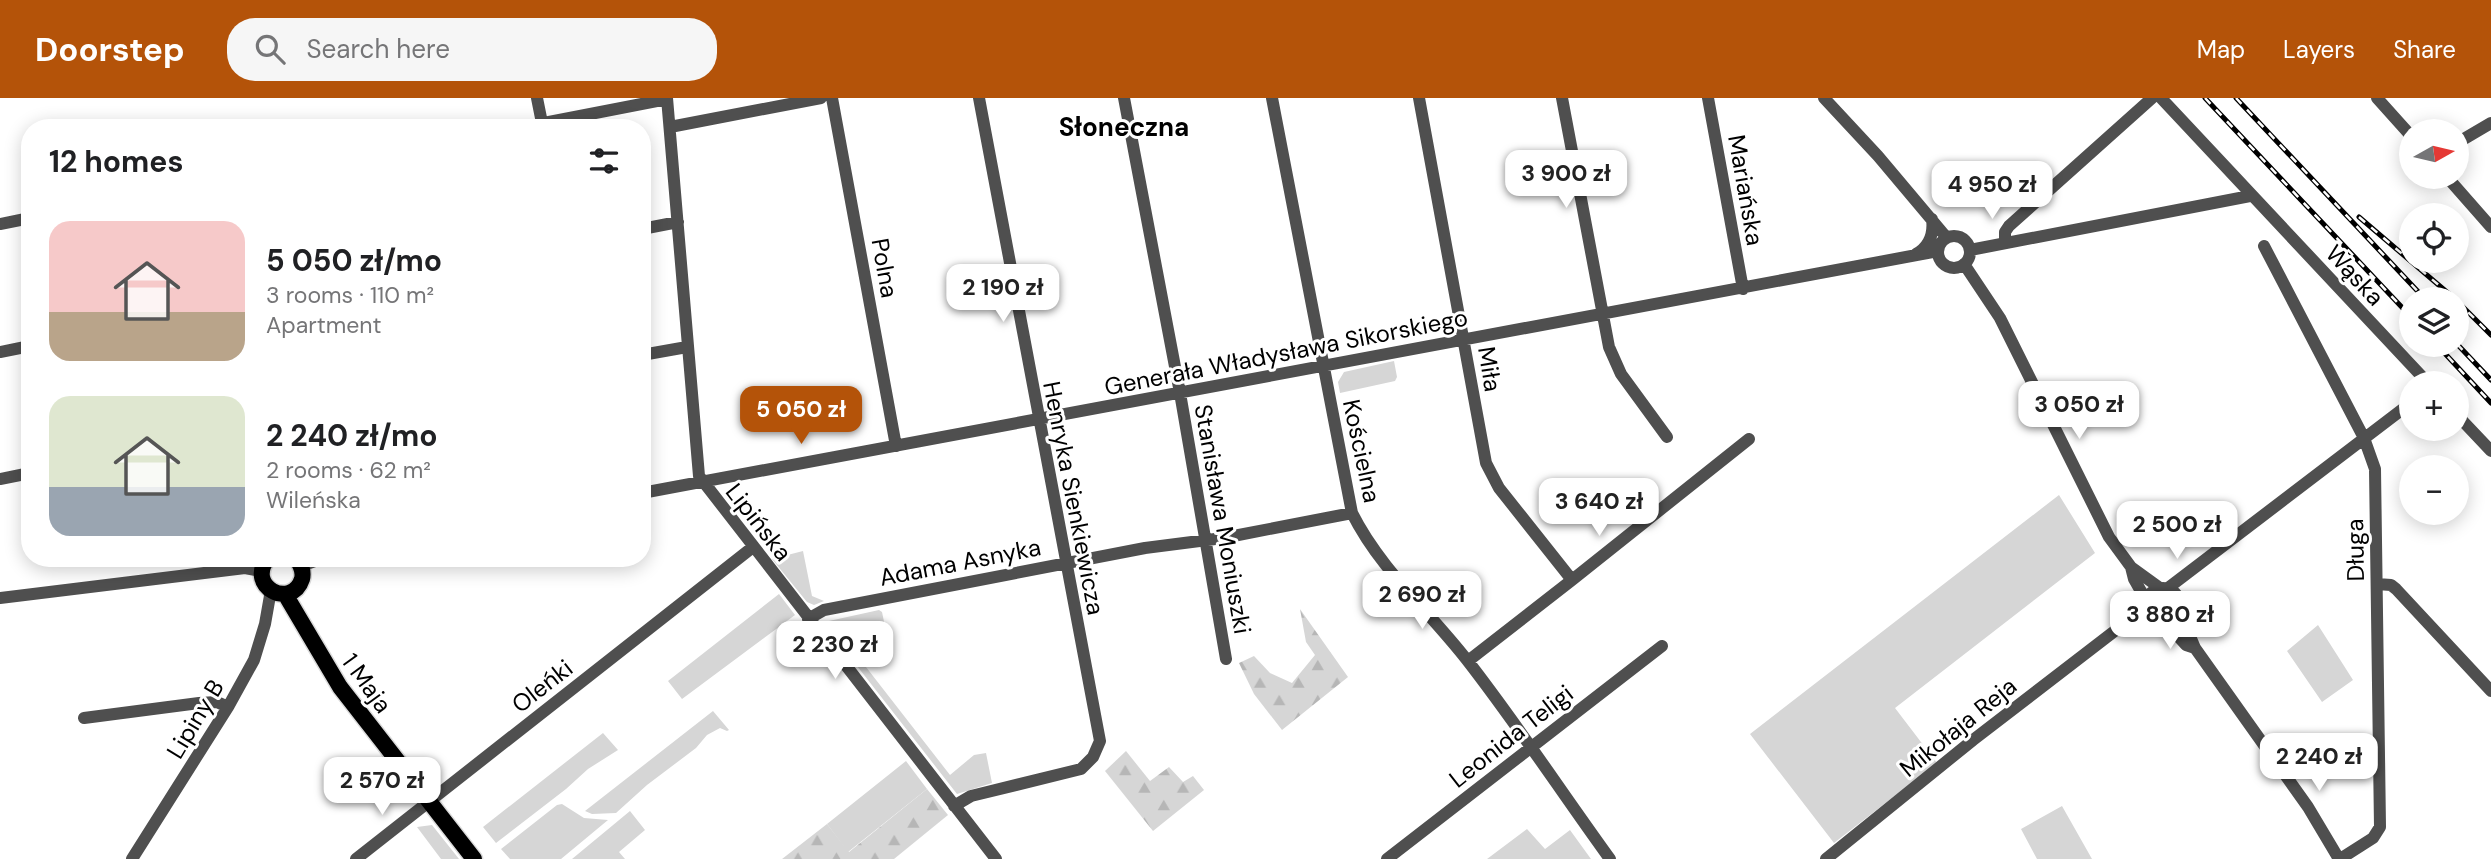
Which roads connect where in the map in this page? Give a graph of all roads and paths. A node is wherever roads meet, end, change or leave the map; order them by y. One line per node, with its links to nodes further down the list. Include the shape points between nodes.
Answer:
1 (537, 98): 15 (street)
2 (821, 98): 19 (street)
3 (832, 98): 52 (street, Polna)
4 (979, 98): 47 (street, Henryka Sienkiewicza)
5 (1124, 98): 45 (street, Stanisława Moniuszki)
6 (1272, 98): 43 (street, Kościelna)
7 (1419, 98): 38 (street, Miła)
8 (1562, 98): 37 (street)
9 (1708, 98): 36 (street, Mariańska)
10 (1824, 98): 23 (street)
11 (2152, 98): 30 (street, via 2018,217 2007,228)
12 (2161, 98): 22 (street, Wąska)
13 (2377, 98): 17 (street)
14 (667, 99): 16 (street); 19 (street, Lipińska)
15 (541, 119)
16 (574, 119)
17 (2399, 123)
18 (2491, 123): 20 (street)
19 (670, 127): 25 (street, Lipińska)
20 (2469, 136)
21 (2458, 189): 28 (street)
22 (2250, 196): 30 (street); 44 (street, Wąska)
23 (1931, 219): 29 (street); 34 (street, via 1927,245)
24 (21, 220): 26 (street)
25 (678, 222): 27 (street); 39 (street, Lipińska)
26 (0, 224)
27 (651, 227)
28 (2491, 227)
29 (1947, 237): 32 (street, via 1962,238); 33 (street)
30 (2005, 241): 32 (street)
31 (2264, 246): 50 (street, Długa)
32 (1970, 250): 35 (street)
33 (1938, 251): 34 (street, Generała Władysława Sikorskiego); 35 (street, via 1947,266)
34 (1913, 256): 36 (street, Generała Władysława Sikorskiego)
35 (1964, 264): 66 (street, via 1993,305 2097,515)
36 (1743, 289): 37 (street, Generała Władysława Sikorskiego)
37 (1603, 315): 38 (street, Generała Władysława Sikorskiego); 49 (street, via 1616,365)
38 (1465, 340): 43 (street, Generała Władysława Sikorskiego); 67 (street, Miła, via 1488,469)
39 (687, 347): 42 (street); 56 (street, Lipińska, via 697,471)
40 (21, 348): 41 (street)
41 (0, 352)
42 (651, 353)
43 (1322, 367): 45 (street, Generała Władysława Sikorskiego); 58 (street, Kościelna)
44 (2417, 371)
45 (1180, 394): 47 (street, Generała Władysława Sikorskiego); 59 (street, Stanisława Moniuszki)
46 (2399, 412): 50 (street)
47 (1038, 421): 52 (street, Generała Władysława Sikorskiego); 62 (street, Henryka Sienkiewicza)
48 (2469, 428): 53 (street)
49 (1667, 437)
50 (2364, 438): 61 (street); 68 (street, Długa, via 2375,469)
51 (1749, 439): 67 (street)
52 (896, 446): 56 (street, Generała Władysława Sikorskiego)
53 (2491, 451)
54 (21, 475): 55 (street)
55 (0, 479)
56 (702, 481): 57 (street, Generała Władysława Sikorskiego); 60 (street, Lipińska)
57 (651, 491)
58 (1352, 513): 59 (street, Adama Asnyka); 80 (street, Kościelna, via 1385,565)
59 (1206, 541): 62 (street, Adama Asnyka); 79 (street, Stanisława Moniuszki)
60 (753, 547): 74 (street, Lipińska); 85 (street, Oleńki)
61 (2204, 562): 69 (street); 73 (street)
62 (1065, 563): 74 (street, Adama Asnyka, via 824,610); 86 (street, Henryka Sienkiewicza, via 1099,735 1097,751 1086,766 1072,773 971,796)
63 (252, 567): 71 (street)
64 (265, 567): 70 (main road, 1 Maja, via 264,583)
65 (300, 567): 70 (main road, via 300,584 291,592)
66 (2131, 567): 69 (street); 72 (street)
67 (1572, 580): 80 (street)
68 (2377, 584): 81 (street, via 2396,589); 94 (street, Długa, via 2380,827 2373,838)
69 (2164, 588): 72 (street, via 2152,591); 73 (street, via 2175,592)
70 (278, 592): 82 (street, Lipiny B, via 254,660); 85 (main road, 1 Maja, via 340,687)
71 (0, 598)
72 (2146, 602): 75 (street, via 2147,611); 76 (street, Mikołaja Reja)
73 (2179, 605): 75 (street, via 2175,617); 78 (street)
74 (808, 619): 86 (street, Lipińska)
75 (2159, 620): 76 (street, Mikołaja Reja); 78 (street)
76 (2116, 630): 93 (street, Mikołaja Reja)
77 (1662, 646): 84 (street, Leonida Teligi)
78 (2195, 649): 94 (street)
79 (1226, 659)
80 (1468, 661): 84 (street, Kościelna)
81 (2491, 691)
82 (228, 707): 83 (street, via 199,703); 87 (street, Lipiny B)
83 (84, 718)
84 (1530, 748): 91 (street, Leonida Teligi); 92 (street, Kościelna)
85 (429, 801): 88 (street, Oleńki); 89 (main road, 1 Maja)
86 (954, 806): 90 (street, Lipińska)
87 (132, 859)
88 (356, 859)
89 (474, 859)
90 (996, 859)
91 (1387, 859)
92 (1610, 859)
93 (1826, 859)
94 (2340, 859)

